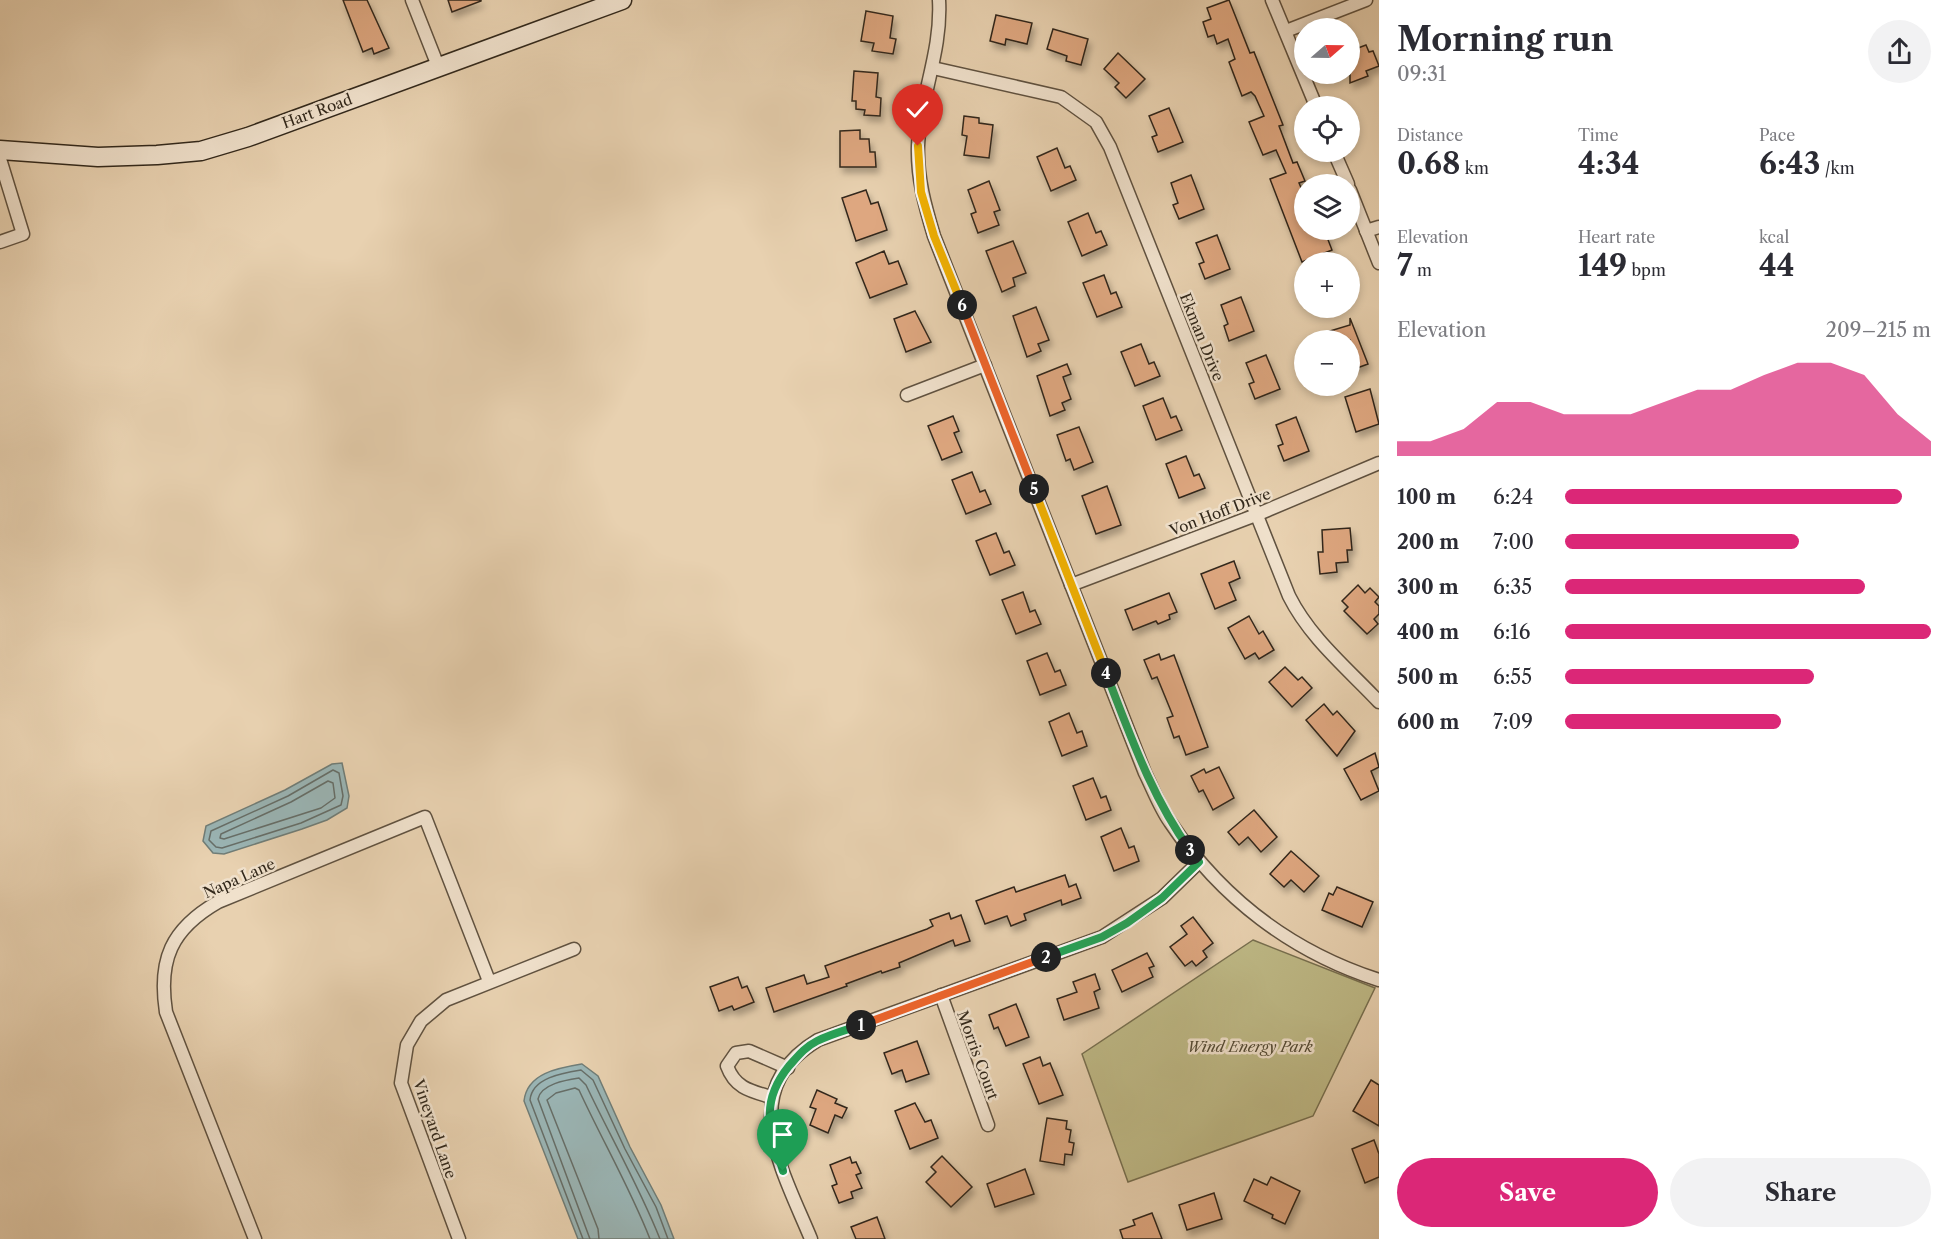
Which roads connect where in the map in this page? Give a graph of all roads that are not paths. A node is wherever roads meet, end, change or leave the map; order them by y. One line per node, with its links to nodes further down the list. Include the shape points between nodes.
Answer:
1 (412, 0): 7 (street)
2 (621, 0): 7 (street, Hart Road)
3 (939, 0): 8 (street, via 940,23)
4 (1272, 0): 6 (street)
5 (1366, 0): 6 (street)
6 (1286, 31): 9 (street)
7 (438, 66): 10 (street, Hart Road, via 201,151 98,157)
8 (933, 68): 17 (street, via 918,146 921,192 934,236); 20 (street, Ekman Drive, via 1061,98 1096,122 1110,147)
9 (1312, 96)
10 (0, 150)
11 (0, 159): 15 (street, via 23,234)
12 (1360, 216): 14 (street)
13 (1379, 227): 14 (street)
14 (1366, 231): 16 (street)
15 (0, 242)
16 (1379, 263)
17 (985, 365): 18 (street); 21 (street)
18 (908, 395)
19 (1379, 463): 20 (street, Von Hoff Drive)
20 (1256, 515): 21 (street, Von Hoff Drive); 22 (street, Ekman Drive, via 1300,617)
21 (1071, 585): 23 (street, via 1145,773 1168,820)
22 (1379, 702)
23 (1199, 862): 25 (street, via 1240,903 1285,938 1320,958); 27 (street, via 1162,898 1102,937)
24 (574, 949): 26 (street, Vineyard Lane)
25 (1379, 980)
26 (489, 981): 31 (street, Napa Lane, via 425,817 196,914 178,935 168,956 162,983 166,1012); 32 (street, Vineyard Lane, via 446,1000 421,1021 407,1045 402,1067 401,1083 407,1104)
27 (941, 995): 28 (street, via 818,1040 804,1048); 30 (street, Morris Court)
28 (788, 1068): 29 (street); 29 (street, via 749,1051 736,1053 727,1066 731,1078 743,1089)
29 (773, 1091): 33 (street, via 770,1128 774,1144)
30 (988, 1125)
31 (255, 1239)
32 (459, 1239)
33 (811, 1239)

